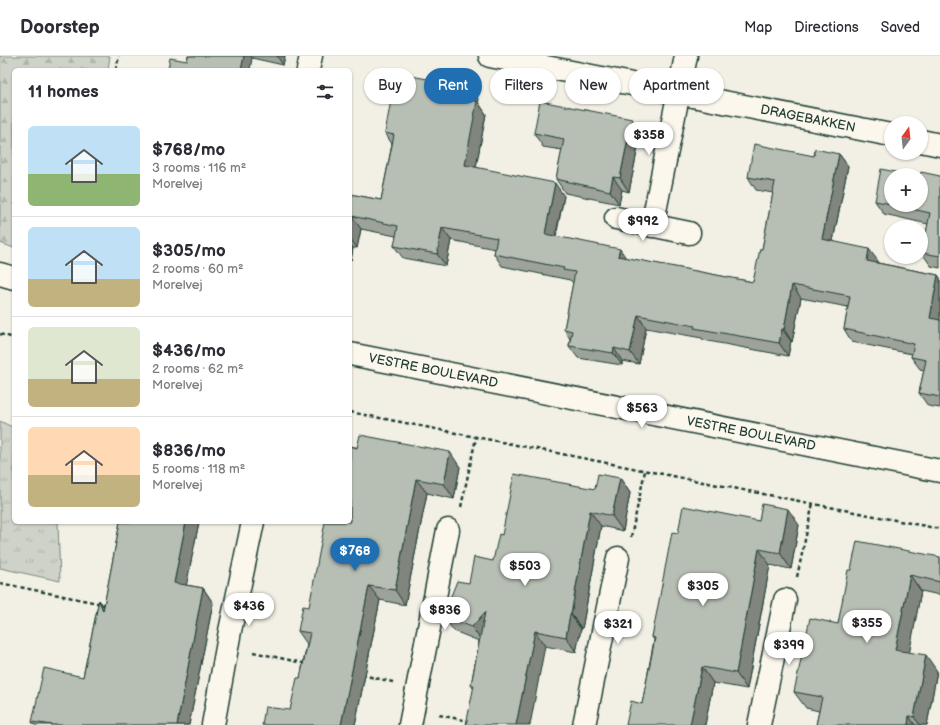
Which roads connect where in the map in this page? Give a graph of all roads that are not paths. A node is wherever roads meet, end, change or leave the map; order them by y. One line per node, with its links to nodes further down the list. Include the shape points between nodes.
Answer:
1 (311, 56): 4 (street)
2 (490, 56): 6 (street, DRAGEBAKKEN)
3 (686, 56): 5 (street)
4 (308, 68)
5 (683, 68)
6 (629, 83)
7 (724, 102): 9 (street, DRAGEBAKKEN)
8 (676, 104): 13 (street)
9 (884, 134)
10 (928, 142): 11 (street)
11 (940, 145)
12 (616, 218): 13 (street)
13 (652, 226): 14 (street)
14 (689, 233)
15 (0, 274): 16 (street)
16 (12, 277)
17 (352, 354): 18 (street, VESTRE BOULEVARD)
18 (940, 471)
19 (253, 524): 24 (street)
20 (448, 530): 23 (street)
21 (618, 558): 25 (street)
22 (785, 600): 26 (street)
23 (411, 718)
24 (214, 725)
25 (584, 725)
26 (759, 725)

